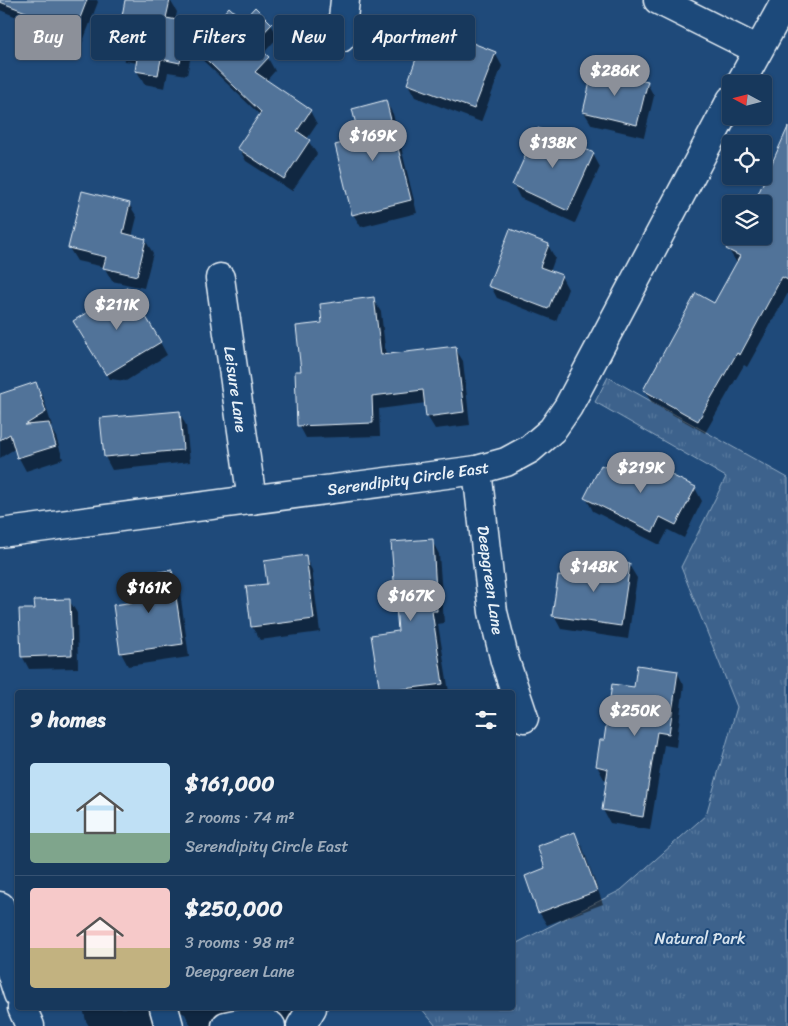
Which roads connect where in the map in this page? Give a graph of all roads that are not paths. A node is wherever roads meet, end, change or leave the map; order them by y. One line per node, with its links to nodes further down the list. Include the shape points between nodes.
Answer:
1 (345, 0): 4 (street)
2 (658, 0): 5 (street)
3 (786, 0): 5 (street)
4 (343, 15)
5 (758, 50): 6 (street)
6 (745, 75)
7 (722, 117): 9 (street, Serendipity Circle East, via 552,430 530,449 506,462)
8 (220, 278): 10 (street, Leisure Lane)
9 (478, 470): 10 (street, Serendipity Circle East); 12 (street, Deepgreen Lane, via 493,612)
10 (252, 500): 11 (street, Serendipity Circle East)
11 (0, 533)
12 (515, 690)
13 (515, 691): 14 (street, Deepgreen Lane)
14 (524, 718)
15 (1, 923): 16 (street, via 8,966)
16 (15, 986)
17 (23, 1010): 20 (street)
18 (165, 1010): 21 (street)
19 (311, 1010): 24 (street)
20 (30, 1026)
21 (169, 1026)
22 (226, 1026): 23 (street, via 240,1023)
23 (271, 1026)
24 (301, 1026)

